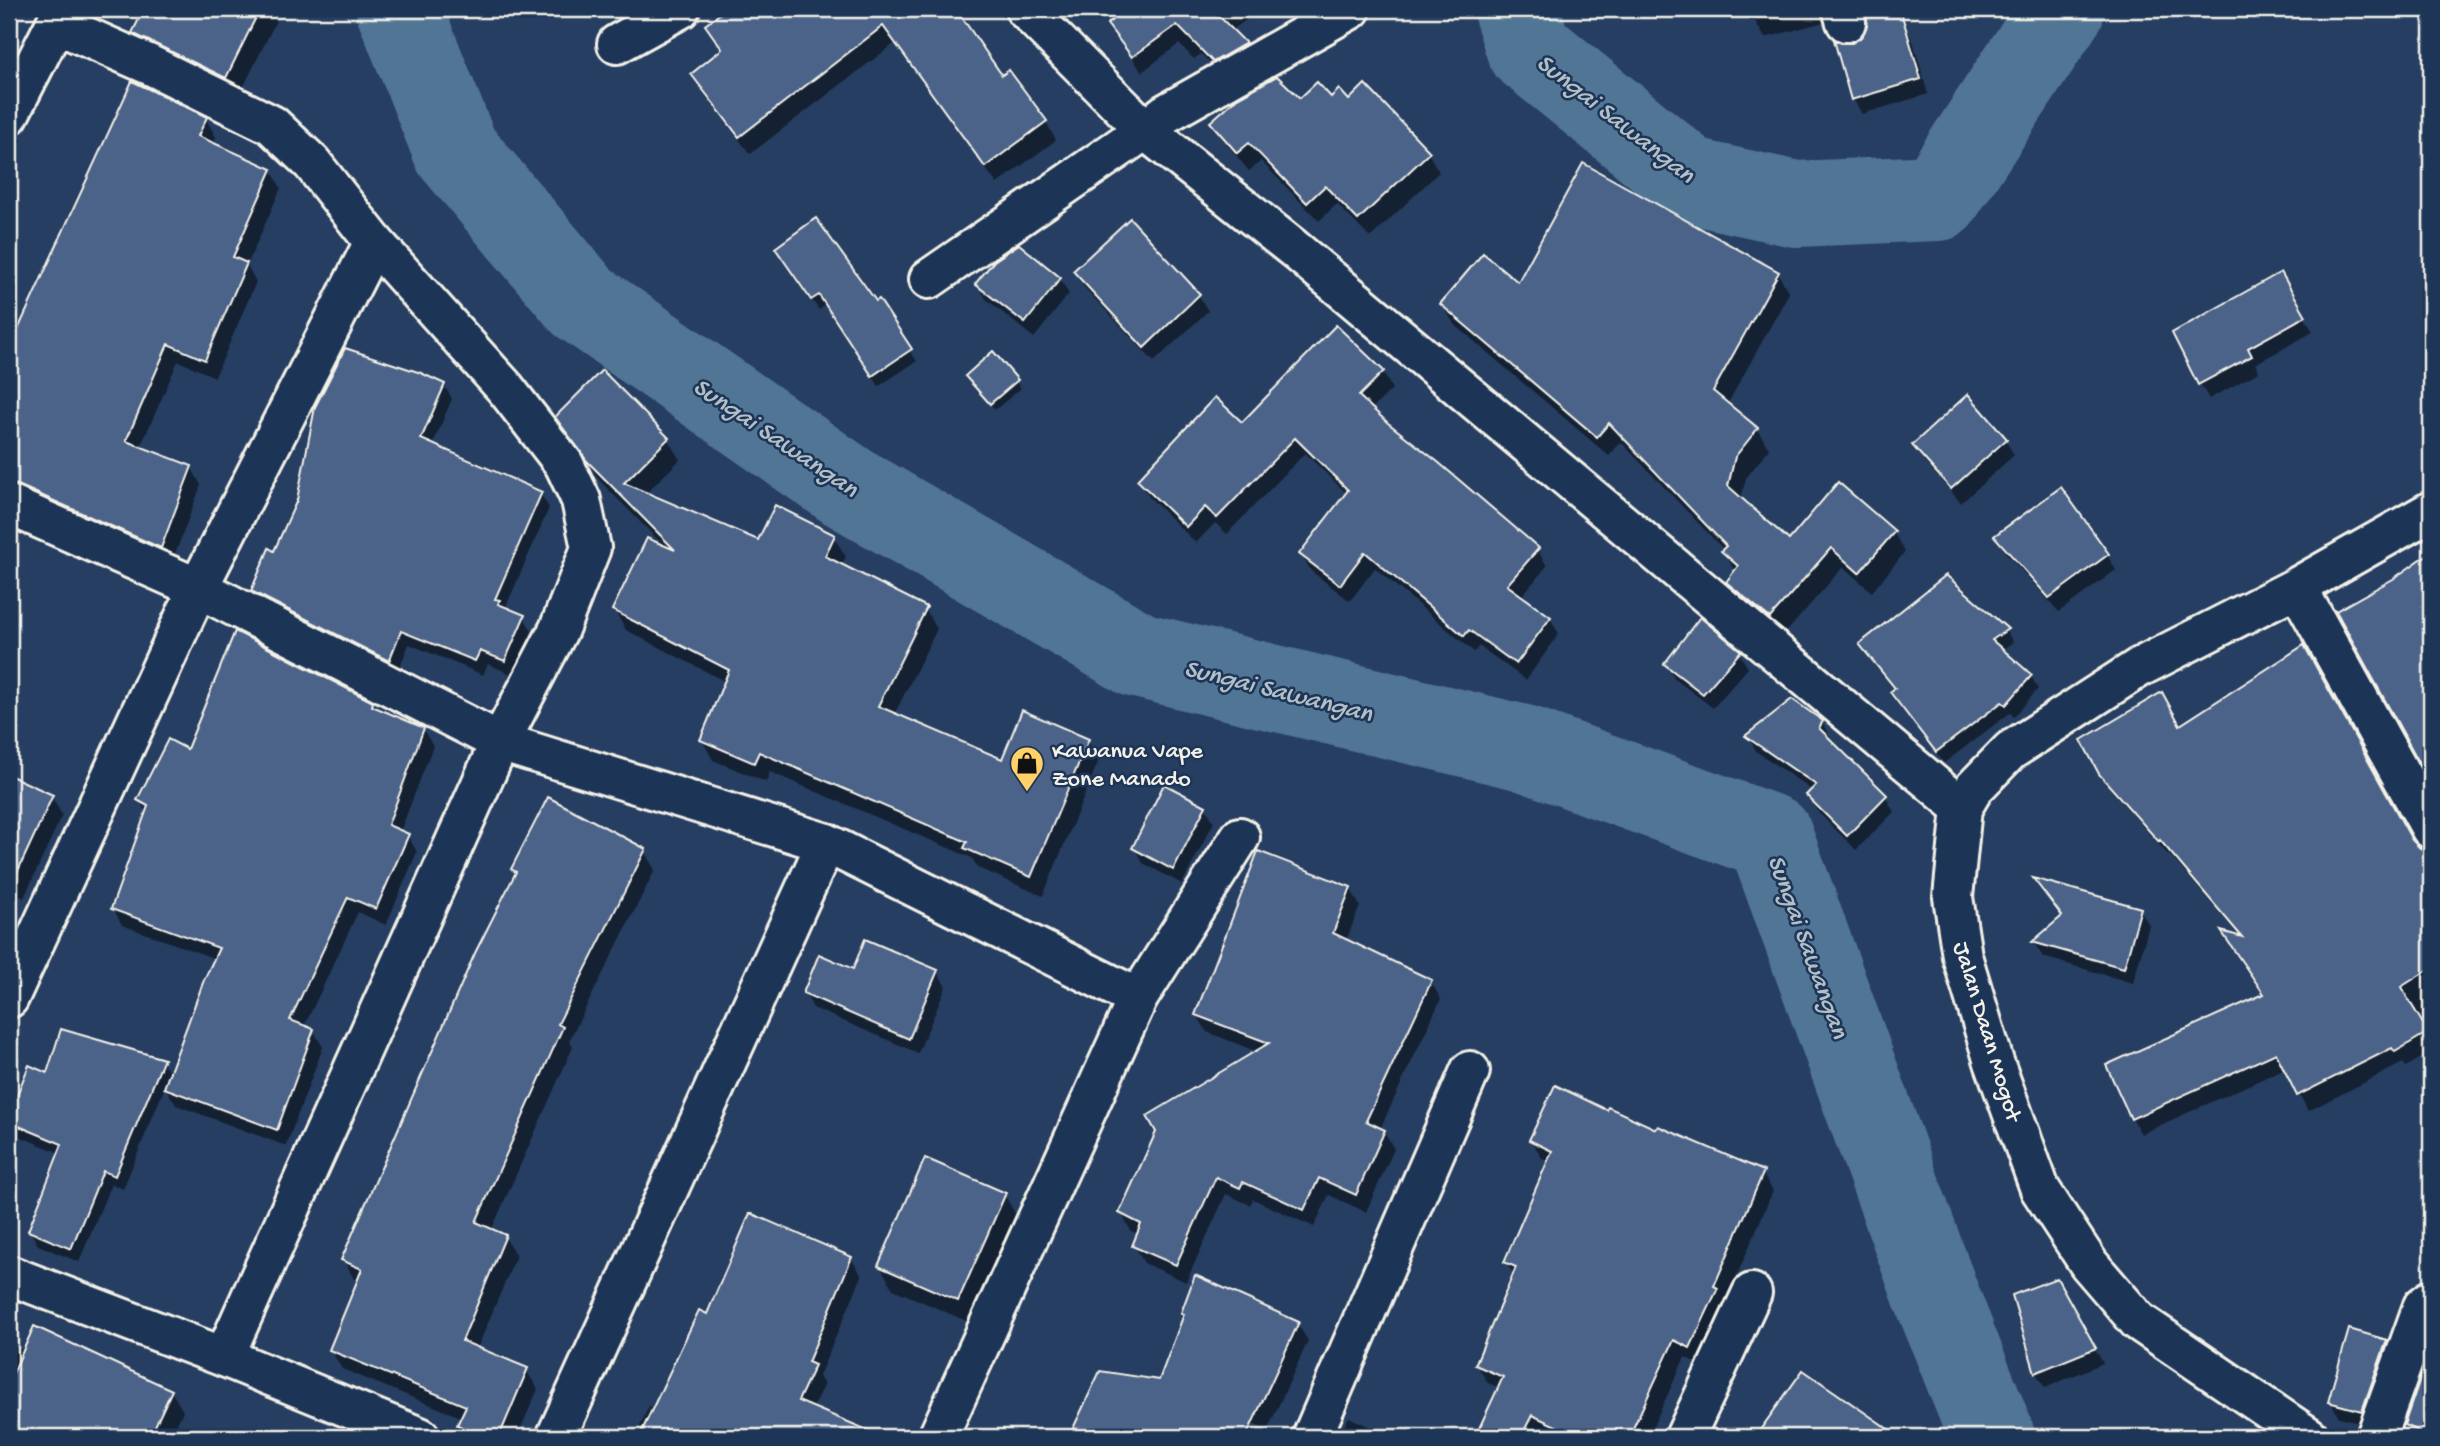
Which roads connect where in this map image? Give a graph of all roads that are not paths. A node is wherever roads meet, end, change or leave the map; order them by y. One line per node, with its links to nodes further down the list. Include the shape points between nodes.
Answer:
1 (680, 9): 5 (street)
2 (1025, 9): 7 (street)
3 (1351, 9): 7 (street, via 1165,114)
4 (60, 16): 6 (street); 8 (street, via 272,125 312,163)
5 (617, 44)
6 (9, 115)
7 (1145, 130): 9 (street); 15 (street)
8 (374, 242): 13 (street); 14 (street, via 506,388 564,464 581,500 591,548 559,629)
9 (929, 279)
10 (9, 505): 13 (street)
11 (2431, 511): 12 (street, Jalan Daan Mogot)
12 (2298, 587): 15 (street, Jalan Daan Mogot, via 2140,667 2010,751 1974,788); 16 (street)
13 (198, 588): 14 (street); 19 (street)
14 (500, 742): 18 (street); 25 (street)
15 (1962, 808): 31 (street, Jalan Daan Mogot, via 1953,897 1962,956 2040,1189 2088,1264 2138,1321)
16 (2431, 829)
17 (1240, 837): 20 (street)
18 (826, 844): 20 (street); 27 (street)
19 (9, 998)
20 (1138, 998): 28 (street)
21 (1470, 1071): 29 (street)
22 (9, 1275): 25 (street)
23 (1752, 1293): 30 (street)
24 (2431, 1300): 32 (street, via 2423,1306)
25 (224, 1357): 26 (street)
26 (420, 1437)
27 (556, 1437)
28 (938, 1437)
29 (1312, 1437)
30 (1685, 1437)
31 (2309, 1437)
32 (2376, 1437)

